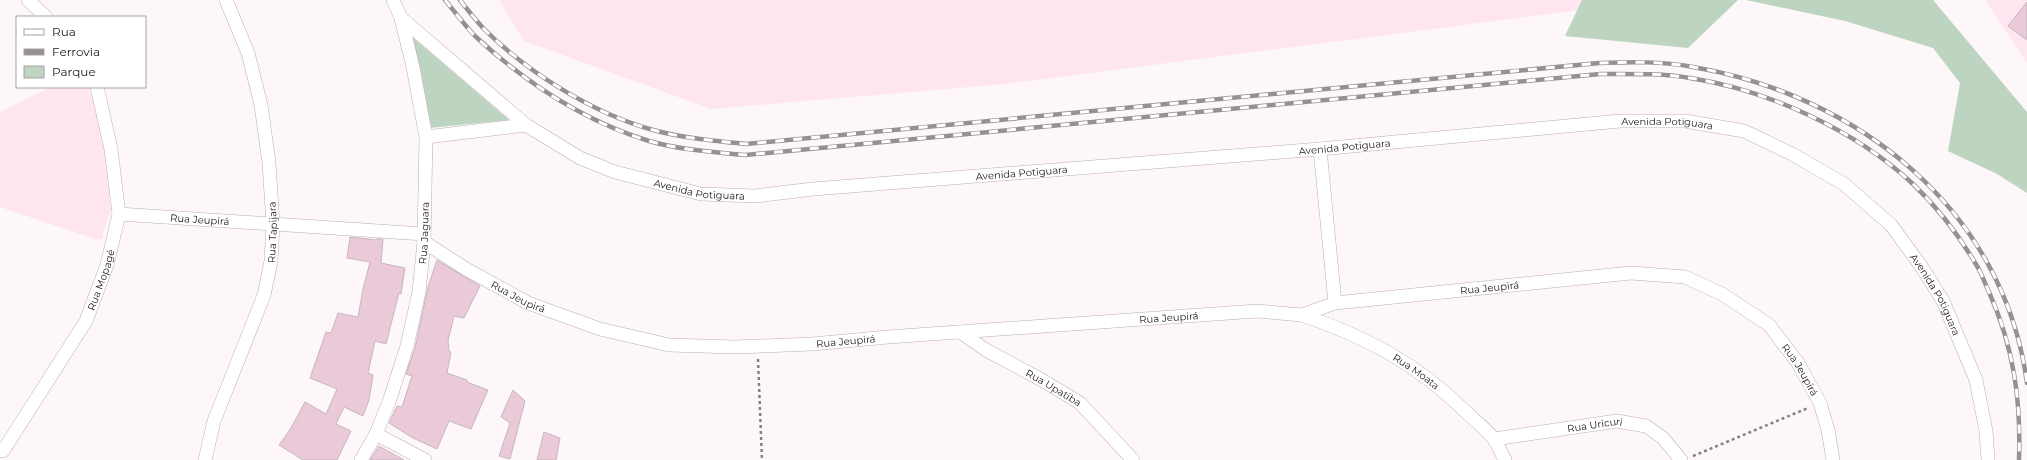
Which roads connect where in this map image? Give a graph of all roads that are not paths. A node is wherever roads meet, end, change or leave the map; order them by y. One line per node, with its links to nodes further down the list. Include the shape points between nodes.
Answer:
1 (28, 0): 4 (street)
2 (226, 0): 11 (street, Rua Tapijara, via 248,53 262,105)
3 (393, 0): 5 (street, Rua Jaguara)
4 (45, 16)
5 (401, 18): 7 (street, Avenida Potiguara); 8 (street, Rua Jaguara)
6 (97, 88): 10 (street, Rua Mopagé, via 111,149)
7 (526, 125): 8 (street); 9 (street, Avenida Potiguara, via 580,158 615,172 701,194 755,196 813,189)
8 (426, 137): 12 (street, Rua Jaguara)
9 (1320, 149): 13 (street); 26 (street, Avenida Potiguara, via 1620,121 1685,121 1744,131 1792,154 1844,184 1891,225 1913,254 1943,301 1976,380 1986,431)
10 (119, 214): 11 (street, Rua Jeupirá); 18 (street, Rua Mopagé, via 107,265 86,320)
11 (273, 225): 12 (street, Rua Jeupirá); 20 (street, Rua Tapijara, via 271,261 264,296 214,421)
12 (424, 238): 15 (street, Rua Jeupirá, via 466,269 528,303 600,329 670,346 812,344); 16 (street, Rua Jaguara, via 418,292 406,346)
13 (1335, 303): 14 (street, Rua Jeupirá); 25 (street, Rua Jeupirá, via 1631,273 1685,277 1722,294 1769,325 1798,363 1820,403 1828,430)
14 (1302, 315): 15 (street, Rua Jeupirá, via 1257,311); 17 (street, Rua Moata, via 1392,354 1419,371 1448,394)
15 (960, 332): 23 (street, Rua Upatiba, via 986,350 1080,403)
16 (376, 434): 21 (street, Rua Jaguara); 22 (street)
17 (1494, 439): 19 (street, Rua Uricuri, via 1617,421 1646,426); 24 (street, Rua Moata)
18 (4, 453)
19 (1686, 458)
20 (205, 460)
21 (361, 460)
22 (425, 460)
23 (1133, 460)
24 (1505, 460)
25 (1832, 460)
26 (1988, 460)

